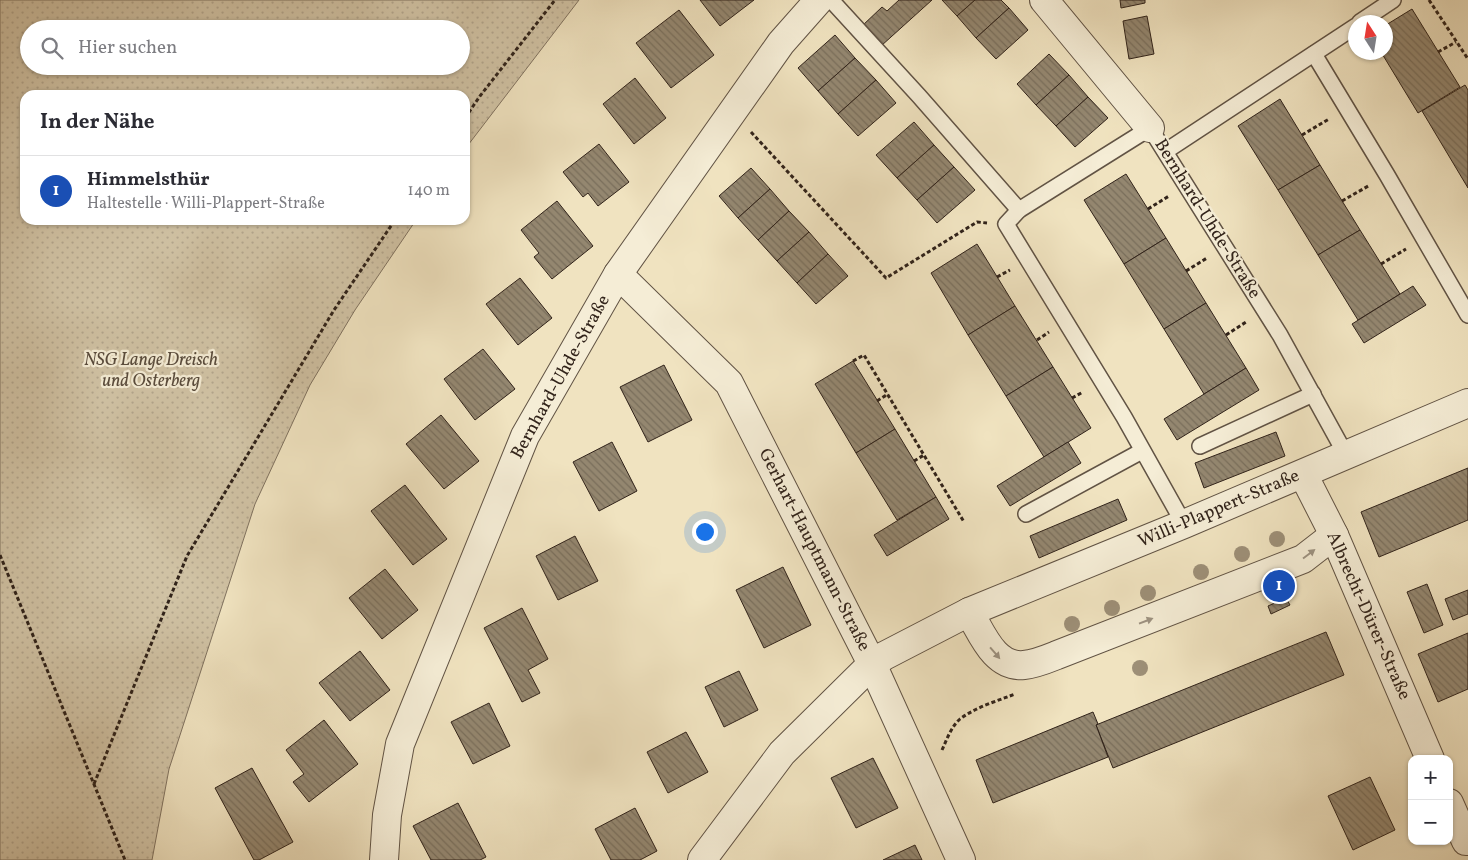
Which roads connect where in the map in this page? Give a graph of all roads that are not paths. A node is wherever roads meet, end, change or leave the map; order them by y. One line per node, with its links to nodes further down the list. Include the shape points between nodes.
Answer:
1 (819, 0): 11 (street, Bernhard-Uhde-Straße, via 780,44)
2 (831, 0): 10 (lane)
3 (1044, 0): 8 (street, Bernhard-Uhde-Straße)
4 (1393, 0): 5 (lane)
5 (1370, 15)
6 (1348, 31): 7 (lane)
7 (1314, 54): 9 (lane); 12 (lane)
8 (1150, 128): 9 (lane, Bernhard-Uhde-Straße); 10 (lane)
9 (1166, 151): 13 (lane, Bernhard-Uhde-Straße)
10 (1019, 210): 16 (lane, via 1006,224)
11 (618, 274): 23 (street, Gerhart-Hauptmann-Straße, via 729,384); 27 (street, Bernhard-Uhde-Straße, via 525,436 400,744 387,814)
12 (1468, 315)
13 (1313, 394): 15 (lane); 17 (lane, Bernhard-Uhde-Straße)
14 (1468, 403): 17 (street, Willi-Plappert-Straße)
15 (1200, 446)
16 (1142, 451): 19 (lane); 20 (lane)
17 (1346, 455): 18 (street, Willi-Plappert-Straße)
18 (1303, 474): 20 (street, Willi-Plappert-Straße); 21 (street, Albrecht-Dürer-Straße)
19 (1026, 514)
20 (1184, 524): 22 (street, Willi-Plappert-Straße)
21 (1334, 535): 22 (street, one-way to 21, via 998,657 1015,665 1030,664 1303,559); 24 (street, Albrecht-Dürer-Straße)
22 (969, 612): 23 (street, Willi-Plappert-Straße, via 900,646)
23 (872, 664): 28 (street, Willi-Plappert-Straße, via 782,753); 29 (street, Gerhart-Hauptmann-Straße)
24 (1428, 755)
25 (1453, 812): 26 (street)
26 (1467, 844)
27 (384, 860)
28 (703, 860)
29 (961, 860)

